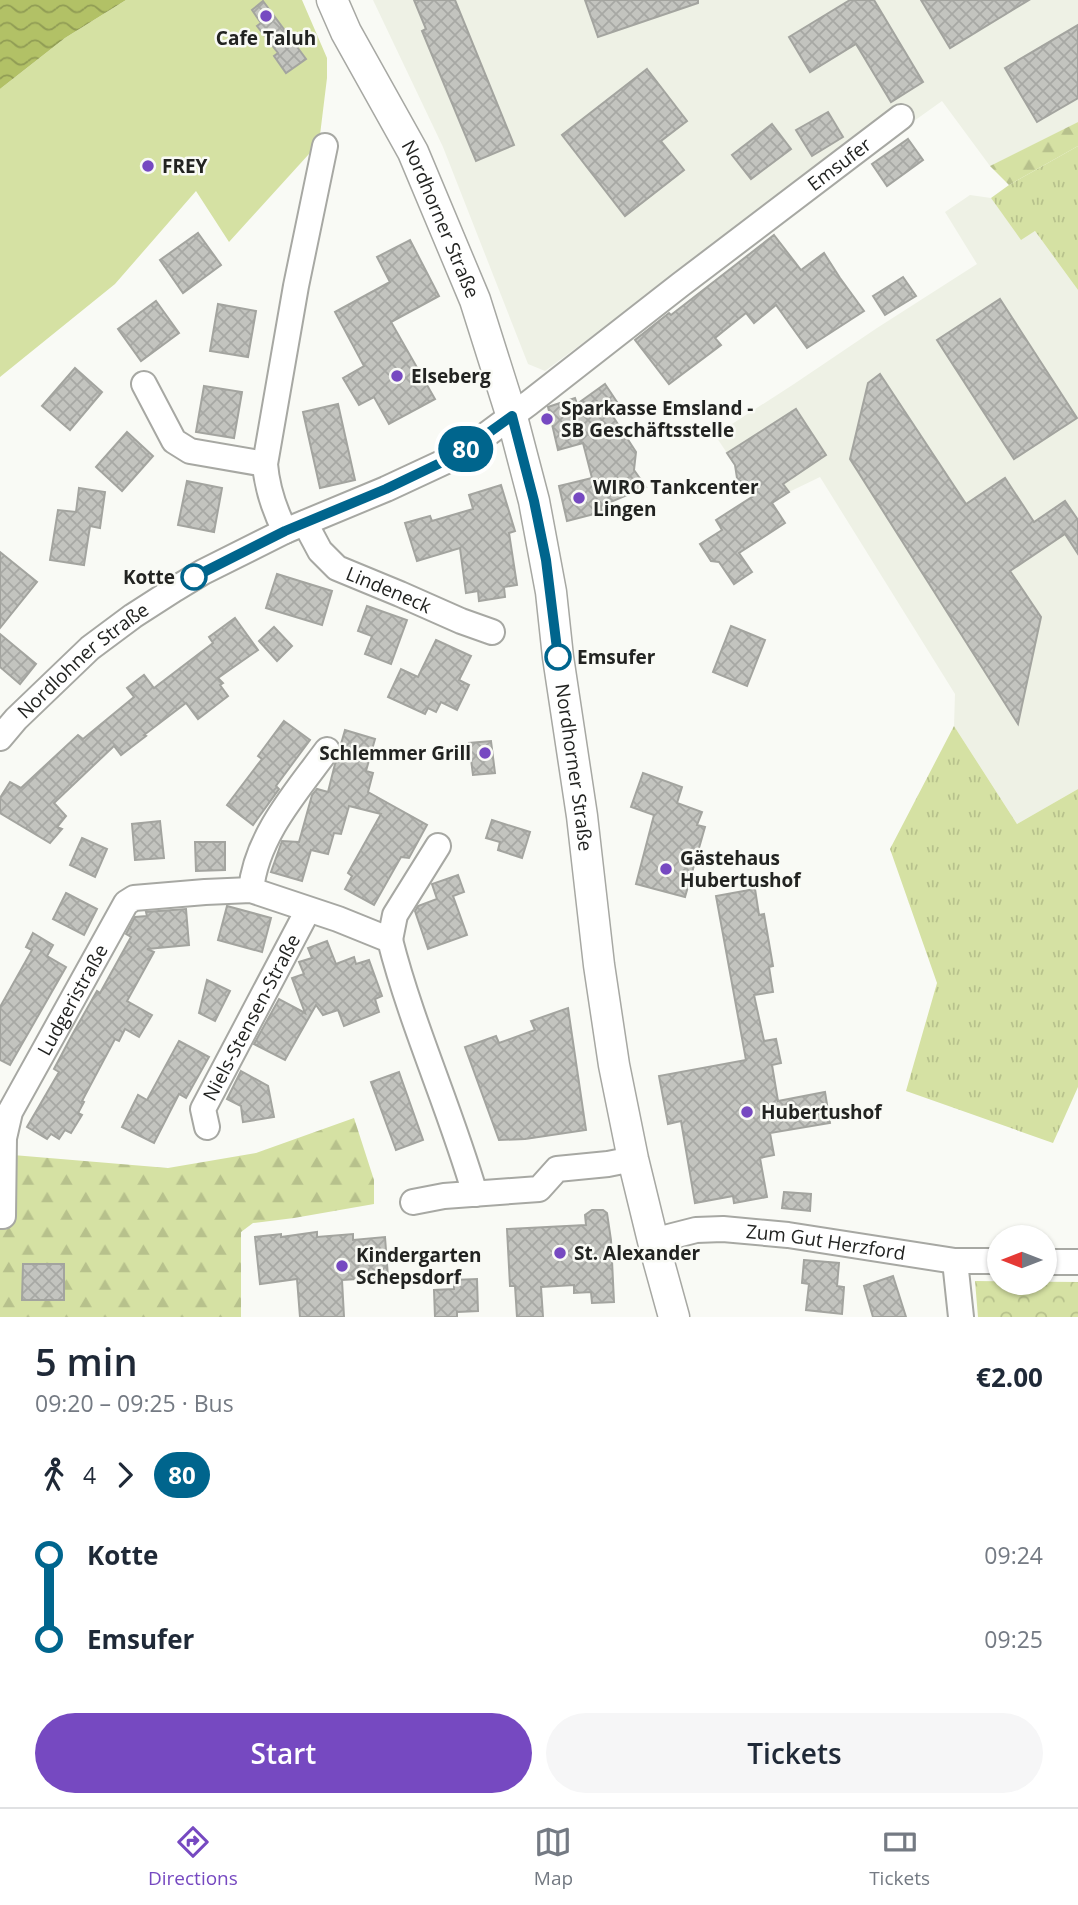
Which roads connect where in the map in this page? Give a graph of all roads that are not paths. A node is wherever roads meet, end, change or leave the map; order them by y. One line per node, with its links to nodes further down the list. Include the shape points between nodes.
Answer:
1 (332, 0): 5 (main road, Nordhorner Straße, via 413,152 475,300)
2 (901, 117): 5 (street, Emsufer)
3 (325, 146): 6 (street)
4 (144, 384): 6 (street, via 174,441 190,451)
5 (512, 416): 7 (street, Nordlohner Straße, via 459,454); 16 (main road, Nordhorner Straße, via 546,560 599,965)
6 (265, 464): 7 (street, via 273,506)
7 (295, 527): 8 (street, Lindeneck, via 337,568); 9 (street, Nordlohner Straße, via 203,572 133,616 90,648)
8 (492, 632)
9 (0, 738)
10 (327, 750): 12 (street, via 276,820 253,871)
11 (438, 846): 14 (street, via 395,915)
12 (251, 890): 13 (street, Ludgeristraße); 19 (street, Ludgeristraße, via 134,898 126,903 10,1112)
13 (308, 910): 14 (street, Ludgeristraße); 15 (street, Niels-Stensen-Straße, via 203,1109)
14 (390, 940): 17 (street)
15 (207, 1127)
16 (633, 1159): 17 (street, via 556,1169 539,1189); 20 (main road, Nordhorner Straße)
17 (475, 1194): 18 (street)
18 (413, 1202)
19 (0, 1216)
20 (653, 1241): 21 (street, Zum Gut Herzford, via 696,1230 723,1229); 25 (main road, Nordhorner Straße)
21 (955, 1261): 22 (street, Zum Gut Herzford); 26 (street)
22 (987, 1261)
23 (1057, 1262): 24 (street)
24 (1078, 1262)
25 (674, 1317)
26 (961, 1317)

